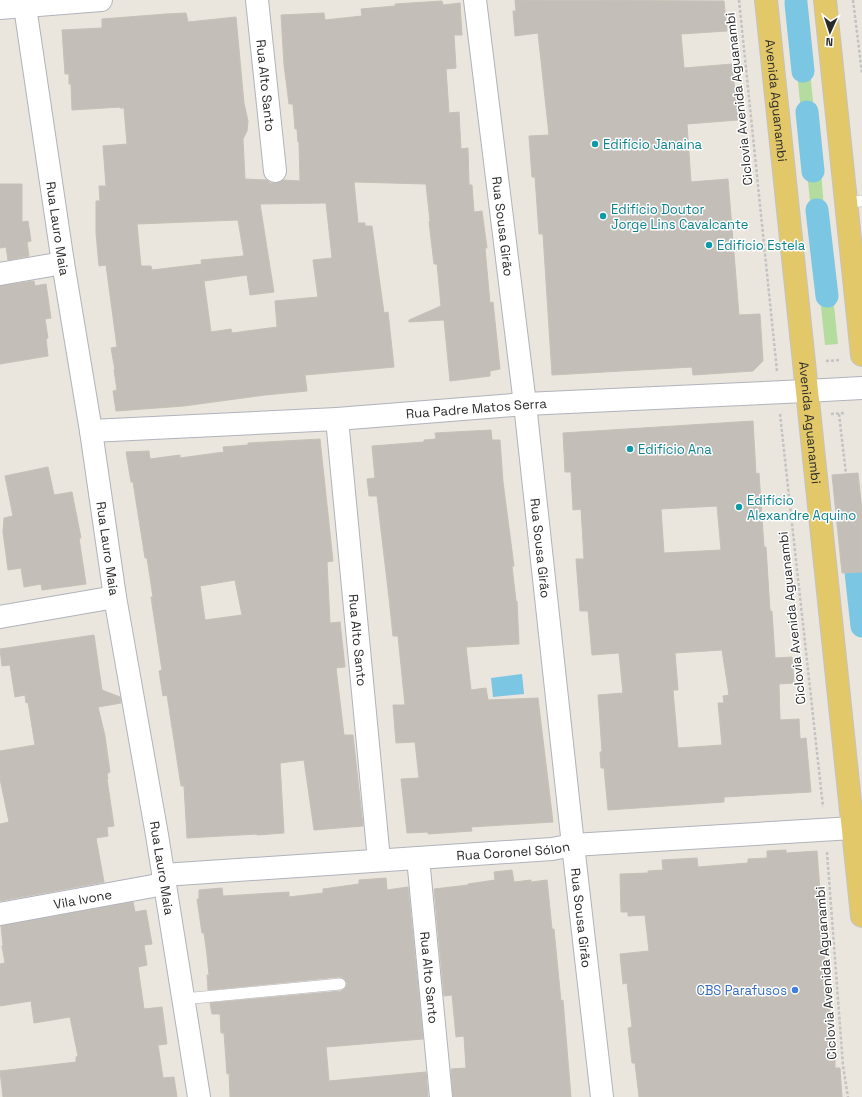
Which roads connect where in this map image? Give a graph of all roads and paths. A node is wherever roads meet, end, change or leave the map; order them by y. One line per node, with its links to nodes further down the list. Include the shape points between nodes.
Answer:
1 (101, 0): 8 (street)
2 (257, 0): 11 (street, Rua Alto Santo)
3 (474, 0): 22 (street, Rua Sousa Girão)
4 (739, 0): 19 (path, Ciclovia Avenida Aguanambi)
5 (766, 0): 21 (main road, Avenida Aguanambi)
6 (825, 0): 12 (main road)
7 (853, 0): 10 (path)
8 (24, 3): 9 (street); 14 (street, Rua Lauro Maia)
9 (0, 8)
10 (862, 73)
11 (275, 171)
12 (854, 202): 13 (main road)
13 (857, 261): 16 (main road)
14 (63, 263): 15 (street); 28 (street, Rua Lauro Maia)
15 (0, 274)
16 (862, 355)
17 (840, 360): 18 (path)
18 (826, 361)
19 (777, 364)
20 (862, 388): 21 (street, Rua Padre Matos Serra)
21 (806, 391): 22 (street, Rua Padre Matos Serra); 33 (main road, Avenida Aguanambi)
22 (525, 404): 27 (street, Rua Padre Matos Serra); 34 (street, Rua Sousa Girão)
23 (845, 413): 25 (path)
24 (831, 414): 25 (path)
25 (839, 414): 29 (path)
26 (781, 418): 32 (path, Ciclovia Avenida Aguanambi)
27 (337, 419): 28 (street, Rua Padre Matos Serra); 37 (street, Rua Alto Santo)
28 (91, 431): 30 (street, Rua Lauro Maia)
29 (846, 474)
30 (115, 597): 31 (street); 38 (street, Rua Lauro Maia)
31 (0, 617)
32 (823, 811)
33 (858, 828): 34 (street, Rua Coronel Sólon); 40 (main road, Avenida Aguanambi)
34 (573, 845): 36 (street, Rua Coronel Sólon, via 552,849); 45 (street, Rua Sousa Girão)
35 (827, 846): 46 (path, Ciclovia Avenida Aguanambi, via 843,1066)
36 (418, 858): 37 (street, Rua Coronel Sólon); 44 (street, Rua Alto Santo)
37 (378, 860): 38 (street, Rua Coronel Sólon)
38 (164, 879): 39 (street, Vila Ivone); 42 (street, Rua Lauro Maia)
39 (0, 914)
40 (862, 916)
41 (340, 984): 42 (lane)
42 (183, 999): 43 (street, Rua Lauro Maia)
43 (198, 1097)
44 (440, 1097)
45 (602, 1097)
46 (848, 1097)

